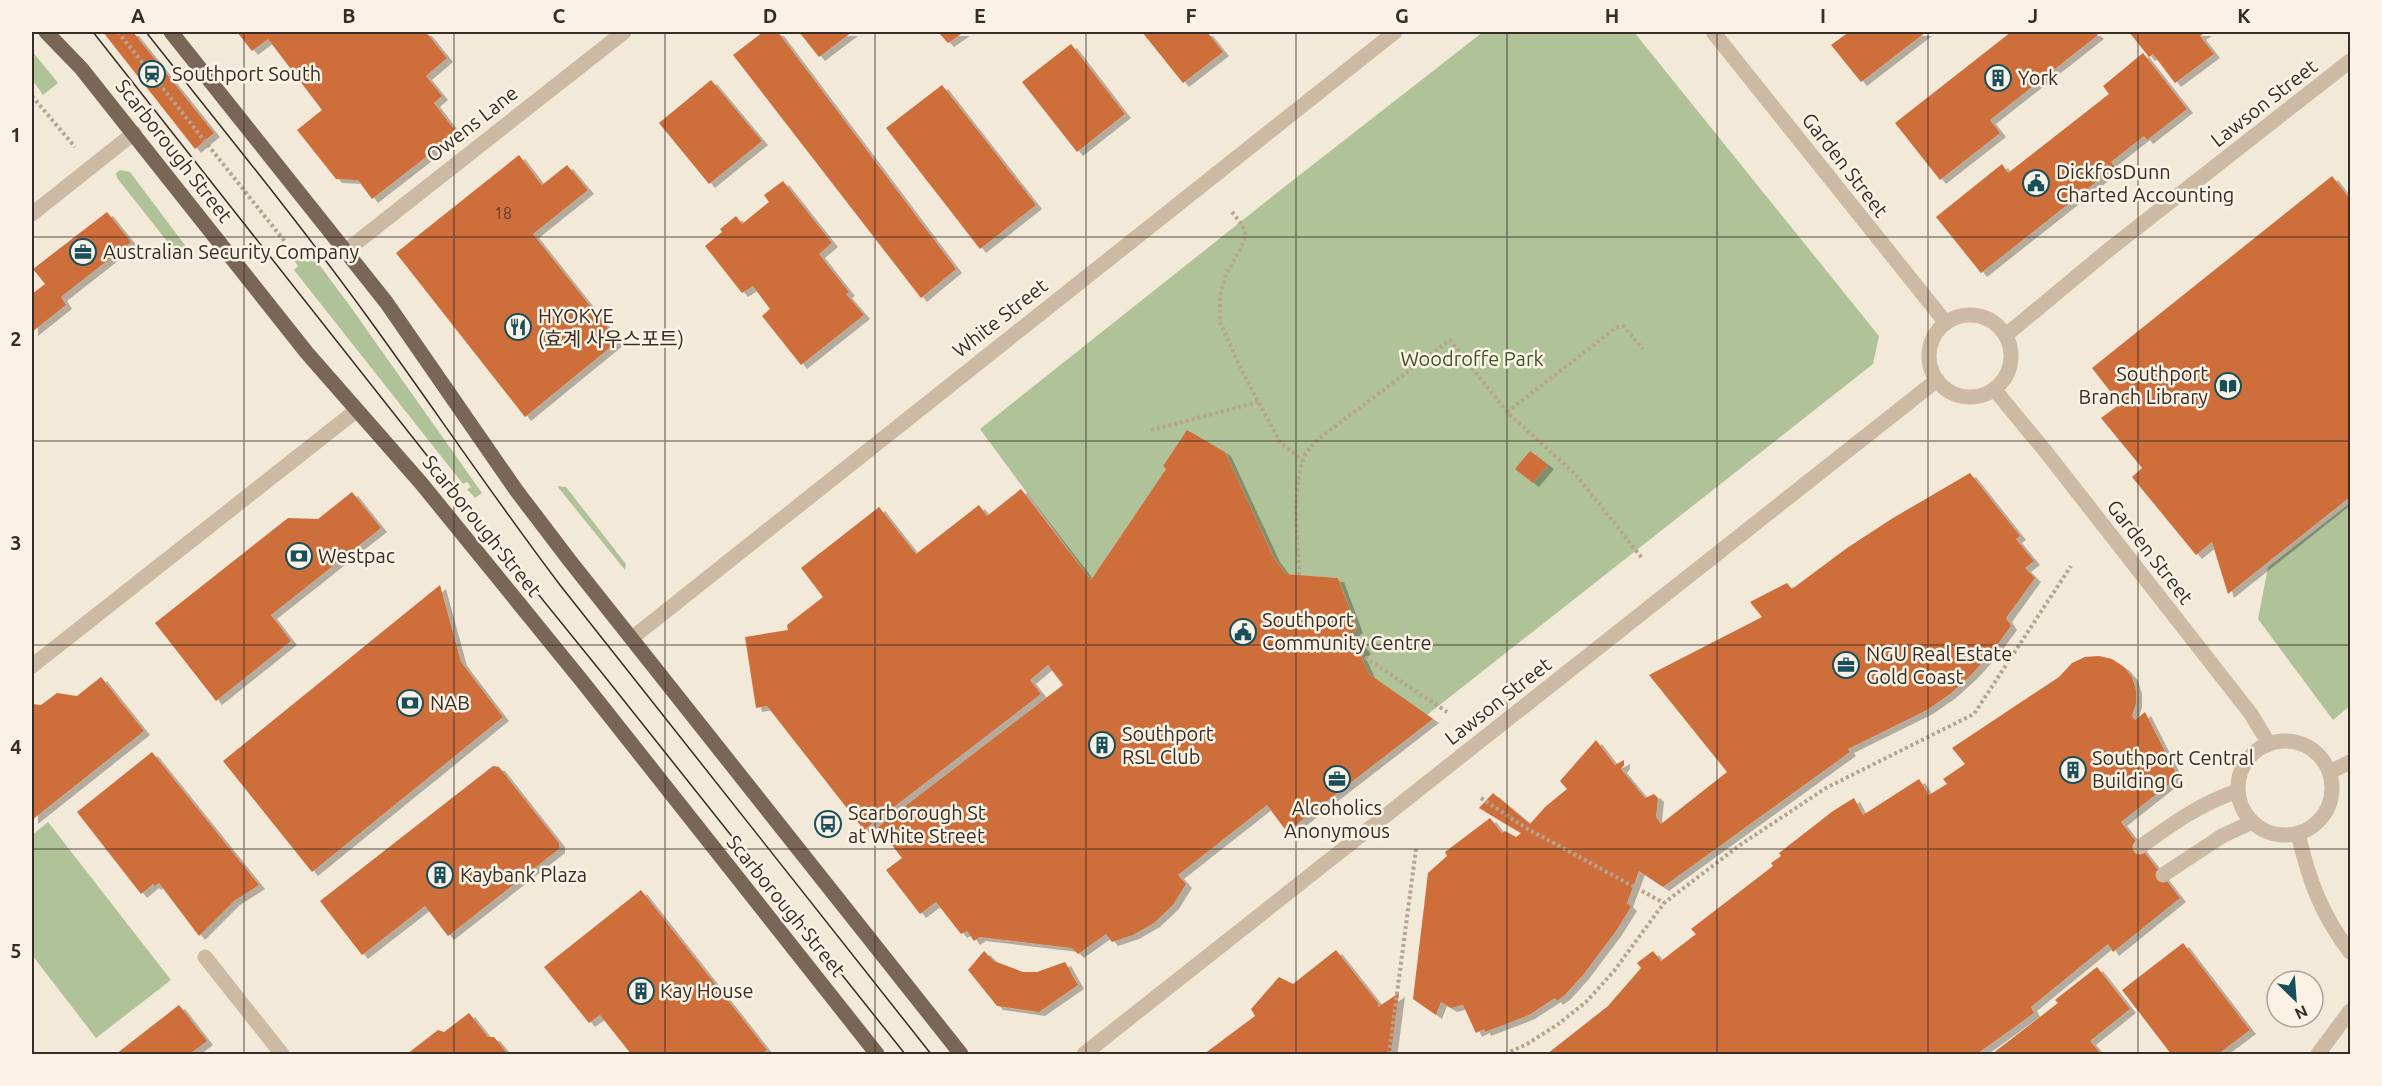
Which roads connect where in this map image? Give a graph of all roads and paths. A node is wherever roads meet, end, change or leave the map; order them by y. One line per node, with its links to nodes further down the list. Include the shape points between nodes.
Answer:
1 (46, 32): 9 (main road, Scarborough Street)
2 (118, 32): 13 (path)
3 (171, 32): 14 (main road)
4 (624, 32): 14 (street, Owens Lane)
5 (1395, 32): 28 (street, White Street)
6 (1713, 32): 15 (street, Garden Street)
7 (2350, 61): 16 (street, Lawson Street)
8 (32, 96): 10 (path)
9 (134, 133): 10 (street); 21 (main road, Scarborough Street, via 307,353)
10 (91, 166): 12 (street)
11 (1232, 212): 20 (path, via 1246,236 1226,274 1220,296 1221,322)
12 (32, 214)
13 (286, 243)
14 (346, 250): 28 (main road, via 516,490)
15 (1946, 323): 16 (street, via 1972,314 1997,324); 18 (street, via 1931,343 1931,369)
16 (2006, 335): 19 (street, via 2011,346 2010,364 2003,381)
17 (1643, 349): 22 (path, via 1623,326 1617,327)
18 (1937, 380): 19 (street, via 1946,389 1964,396 1982,395); 49 (street, Lawson Street)
19 (1994, 389): 32 (street, Garden Street, via 2251,714)
20 (1259, 402): 23 (path); 24 (path, via 1280,442)
21 (357, 410): 30 (street); 47 (main road, Scarborough Street, via 582,681)
22 (1507, 412): 24 (path, via 1450,340 1326,433 1304,457); 25 (path, via 1576,475)
23 (1151, 430)
24 (1304, 462): 27 (path, via 1296,495)
25 (1642, 558)
26 (2071, 566): 42 (path, via 1974,714 1826,788 1740,845)
27 (1299, 575)
28 (632, 638): 48 (main road)
29 (1360, 654): 31 (path)
30 (32, 666)
31 (1447, 712)
32 (2269, 744): 34 (street, via 2291,742 2312,749); 35 (street, via 2246,763)
33 (2350, 762): 34 (street)
34 (2330, 772): 38 (street, via 2333,787 2323,817)
35 (2238, 791): 37 (street, via 2244,813); 39 (street, via 2204,804)
36 (1481, 798): 42 (path, via 1526,828)
37 (2252, 822): 38 (street, via 2273,834); 41 (street, via 2207,845)
38 (2298, 834): 43 (street, via 2320,905)
39 (2140, 847)
40 (1416, 849): 50 (path)
41 (2163, 875)
42 (1664, 903): 51 (path, via 1586,1002 1557,1025)
43 (2350, 952)
44 (205, 957): 46 (street)
45 (2350, 1011): 52 (street)
46 (282, 1054)
47 (877, 1054)
48 (961, 1054)
49 (1084, 1054)
50 (1389, 1054)
51 (1505, 1054)
52 (2318, 1054)

